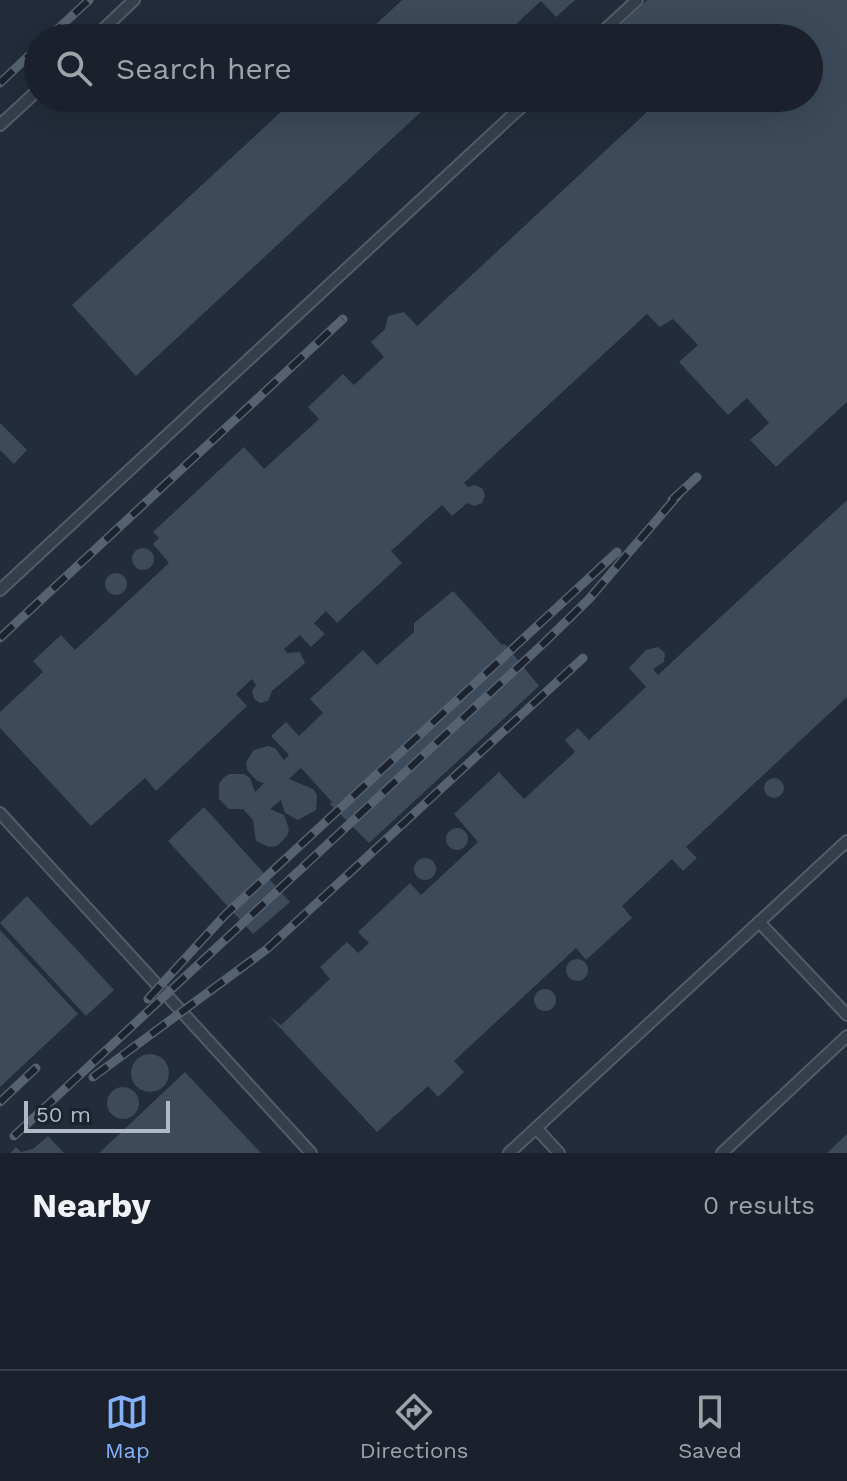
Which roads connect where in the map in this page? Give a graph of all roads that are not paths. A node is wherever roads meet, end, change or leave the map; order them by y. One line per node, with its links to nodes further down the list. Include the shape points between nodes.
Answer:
1 (134, 0): 3 (lane)
2 (637, 0): 4 (lane)
3 (109, 24)
4 (611, 24)
5 (24, 103): 7 (lane)
6 (516, 112): 8 (lane)
7 (0, 125)
8 (0, 590)
9 (0, 813): 15 (lane)
10 (847, 841): 11 (lane)
11 (759, 922): 12 (lane); 14 (lane)
12 (847, 1015)
13 (847, 1036): 18 (lane)
14 (536, 1128): 16 (lane); 17 (lane)
15 (311, 1153)
16 (509, 1153)
17 (559, 1153)
18 (722, 1153)

